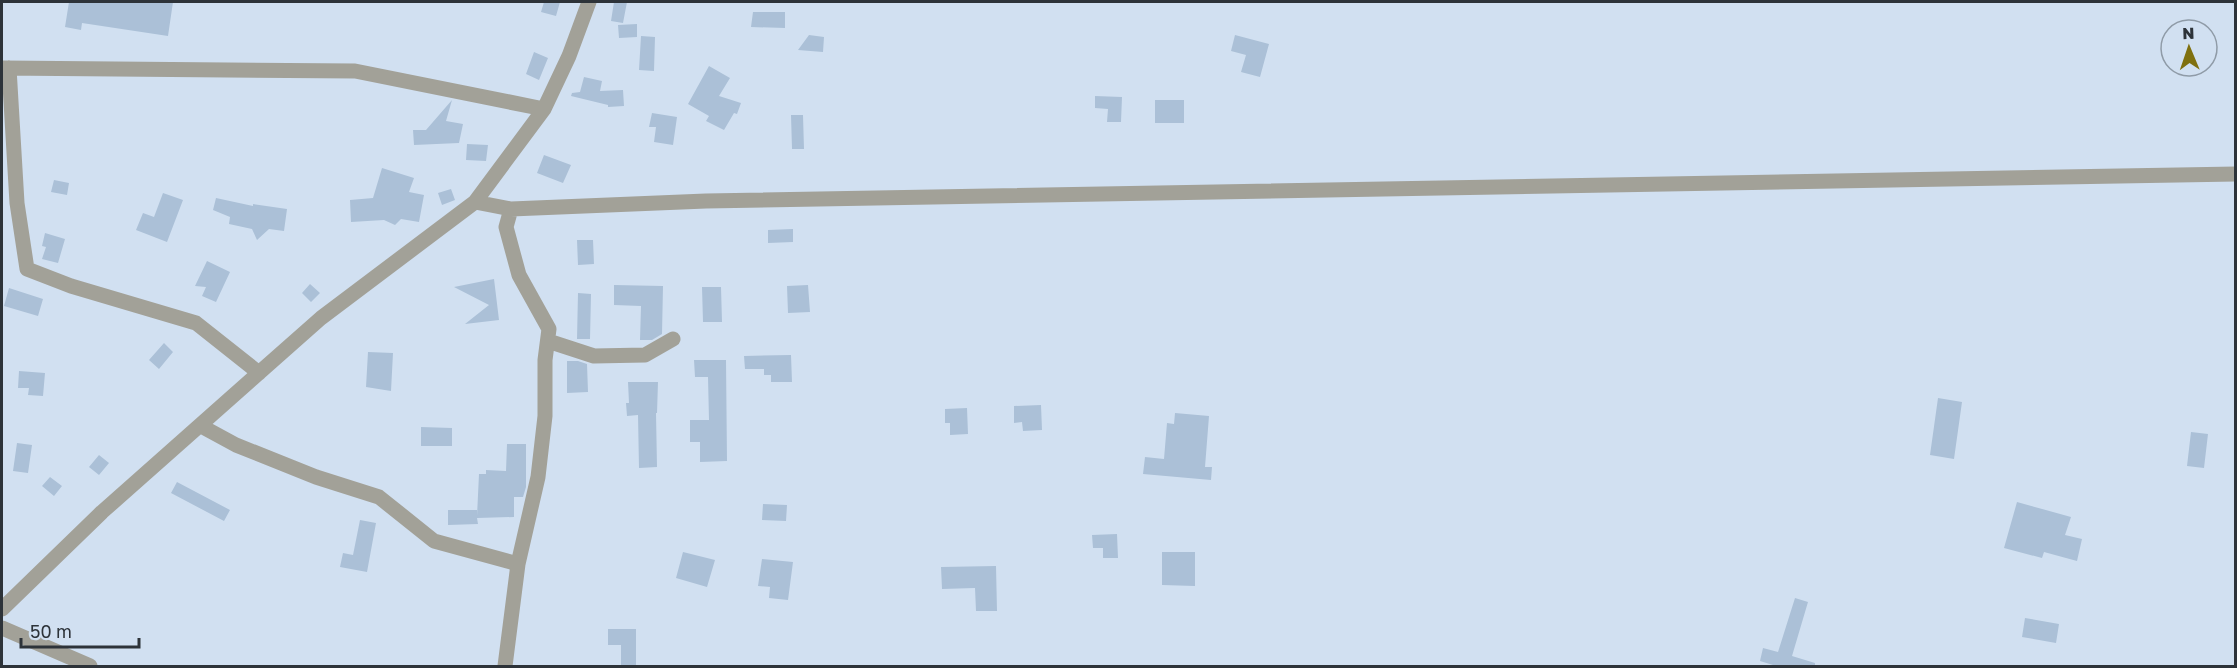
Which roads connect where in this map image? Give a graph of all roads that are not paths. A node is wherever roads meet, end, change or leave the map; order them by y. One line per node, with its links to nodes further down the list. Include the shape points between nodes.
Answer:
1 (589, 2): 3 (street)
2 (5, 68): 3 (street, via 355,71); 9 (street, via 27,269 196,323)
3 (544, 109): 5 (street)
4 (2235, 174): 6 (street, via 718,201)
5 (475, 202): 6 (street); 9 (street, via 321,318)
6 (511, 209): 8 (street, via 506,227 519,275 549,329)
7 (673, 339): 8 (street, via 645,355 594,356)
8 (548, 341): 11 (street, via 538,477)
9 (259, 373): 10 (street)
10 (201, 426): 11 (street, via 316,477 379,497 434,541); 12 (street, via 102,512)
11 (518, 564): 15 (street)
12 (2, 609)
13 (2, 628): 14 (street)
14 (90, 666)
15 (505, 666)

